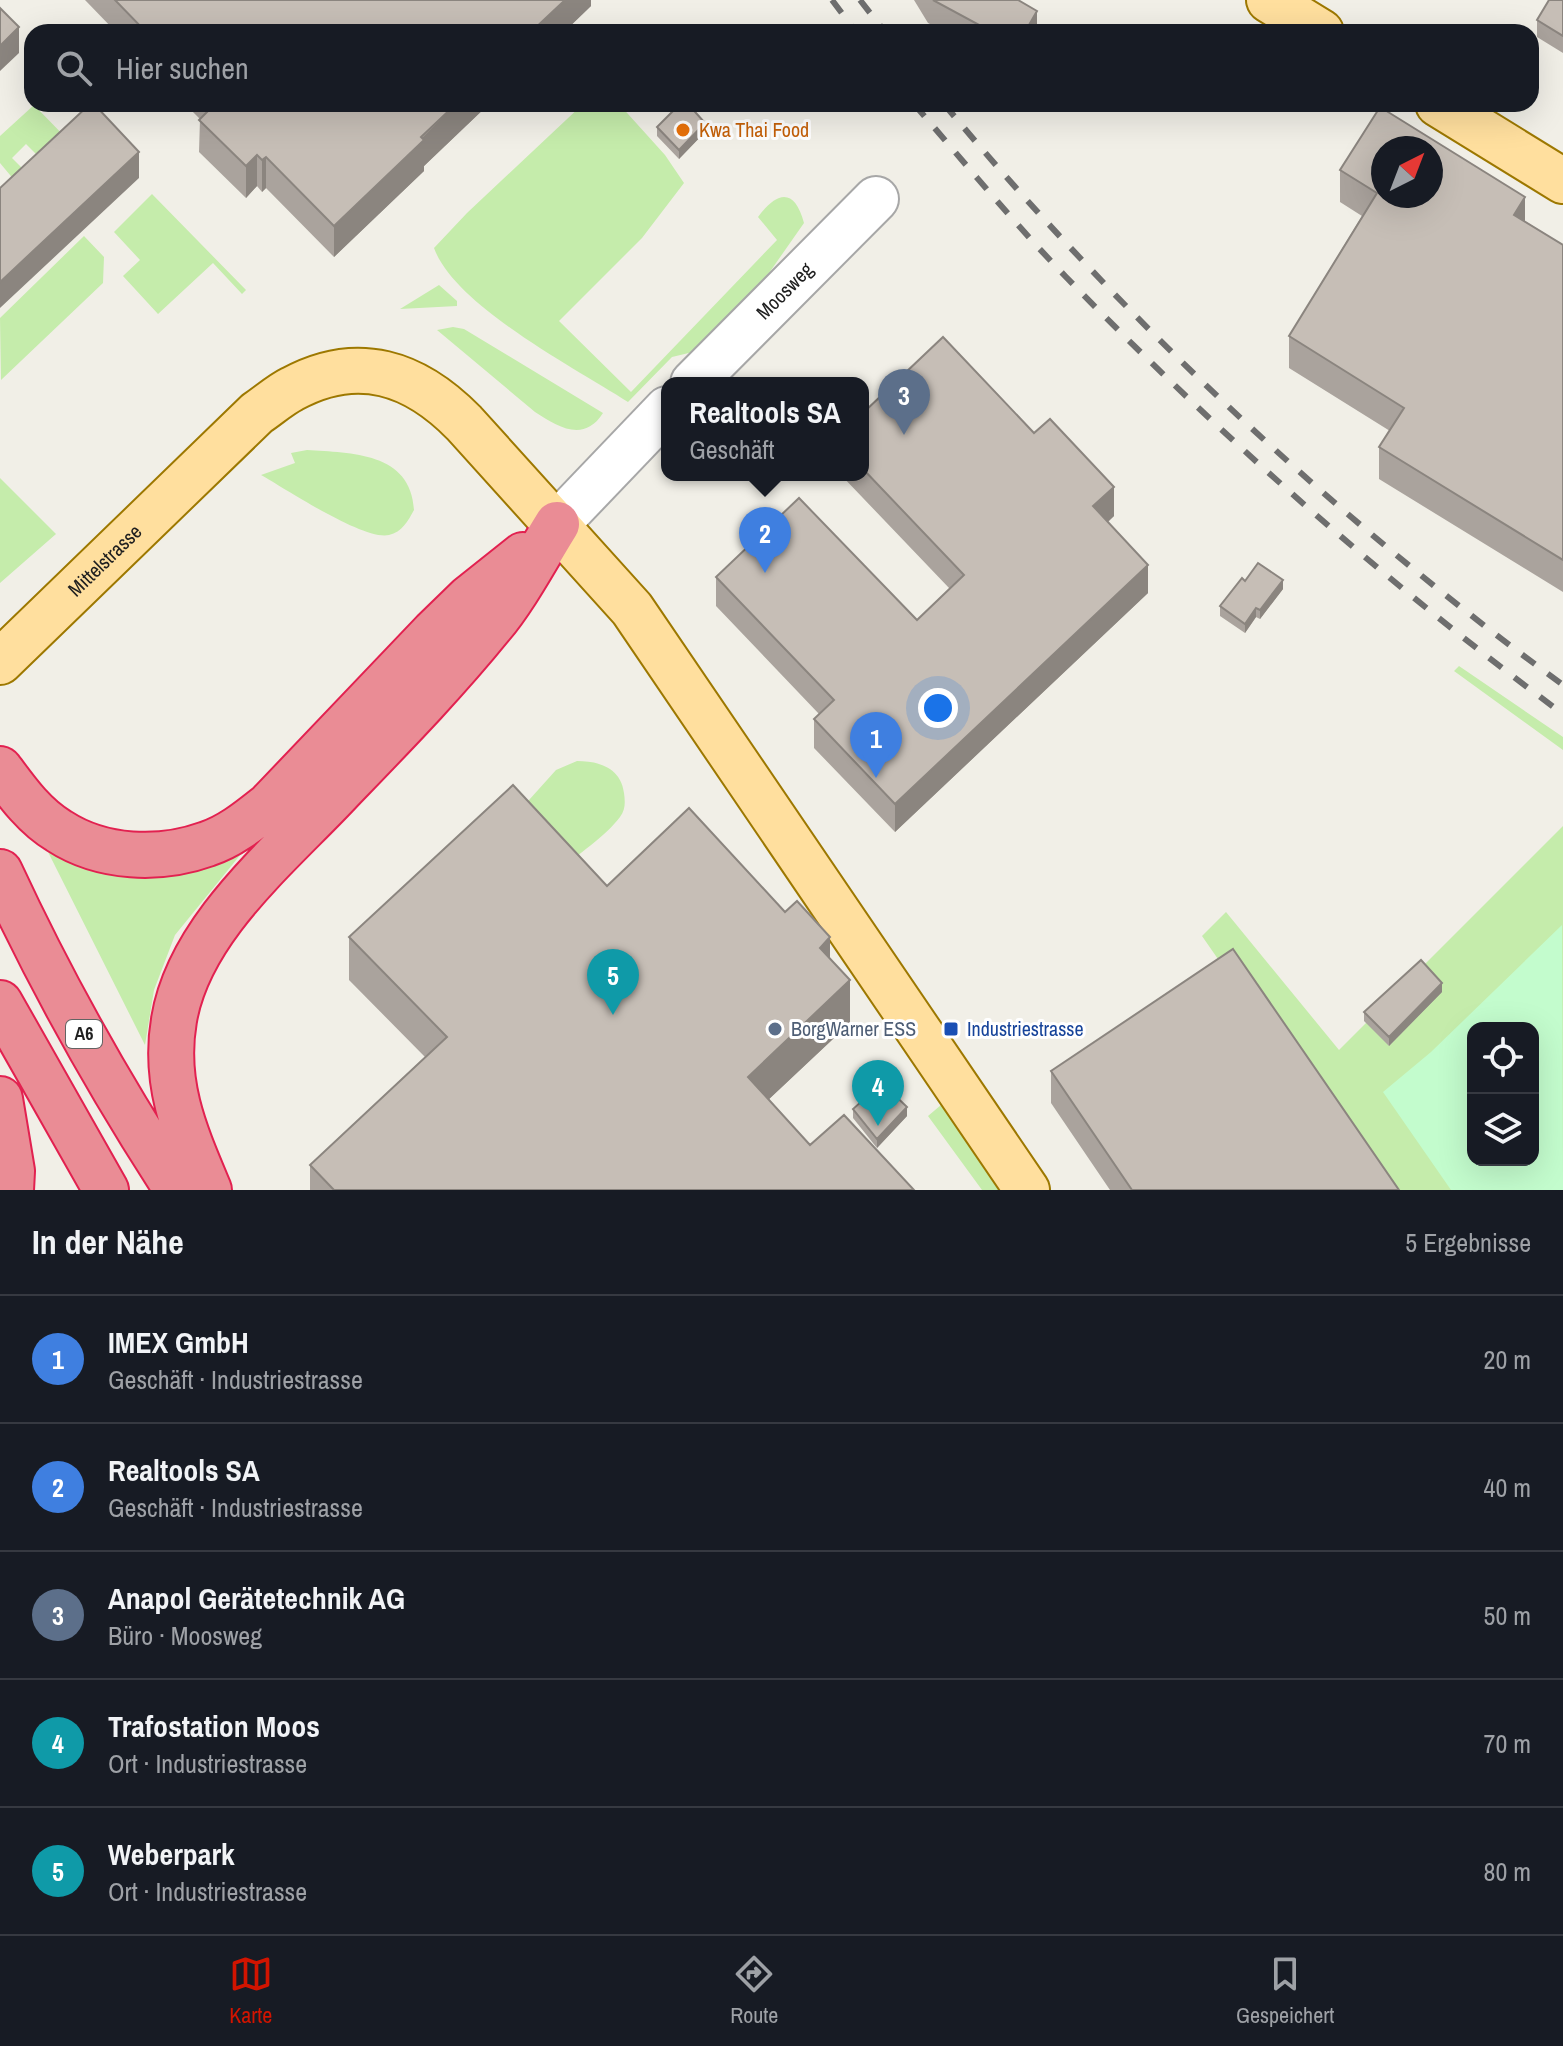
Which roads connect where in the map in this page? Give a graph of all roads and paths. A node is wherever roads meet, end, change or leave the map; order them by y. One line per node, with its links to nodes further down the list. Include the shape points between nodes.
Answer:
1 (1269, 0): 2 (main road)
2 (1308, 24)
3 (1451, 112): 4 (main road)
4 (1563, 181)
5 (876, 199): 6 (street, Moosweg)
6 (699, 377)
7 (661, 415): 8 (street)
8 (557, 524): 9 (main road, Mittelstrasse, via 445,404 411,382 386,372 356,370 322,377 293,388 257,413); 10 (highway, via 434,632 269,805 209,844 154,855 90,845 59,832 24,802); 17 (highway, via 494,624 235,899 204,946 174,1017 169,1061 186,1135); 18 (main road, via 648,631)
9 (0, 662)
10 (0, 769)
11 (0, 872): 16 (highway, A6, via 35,948)
12 (0, 1003): 15 (highway)
13 (0, 1099): 14 (highway)
14 (11, 1190)
15 (106, 1190)
16 (177, 1190)
17 (209, 1190)
18 (1027, 1190)

